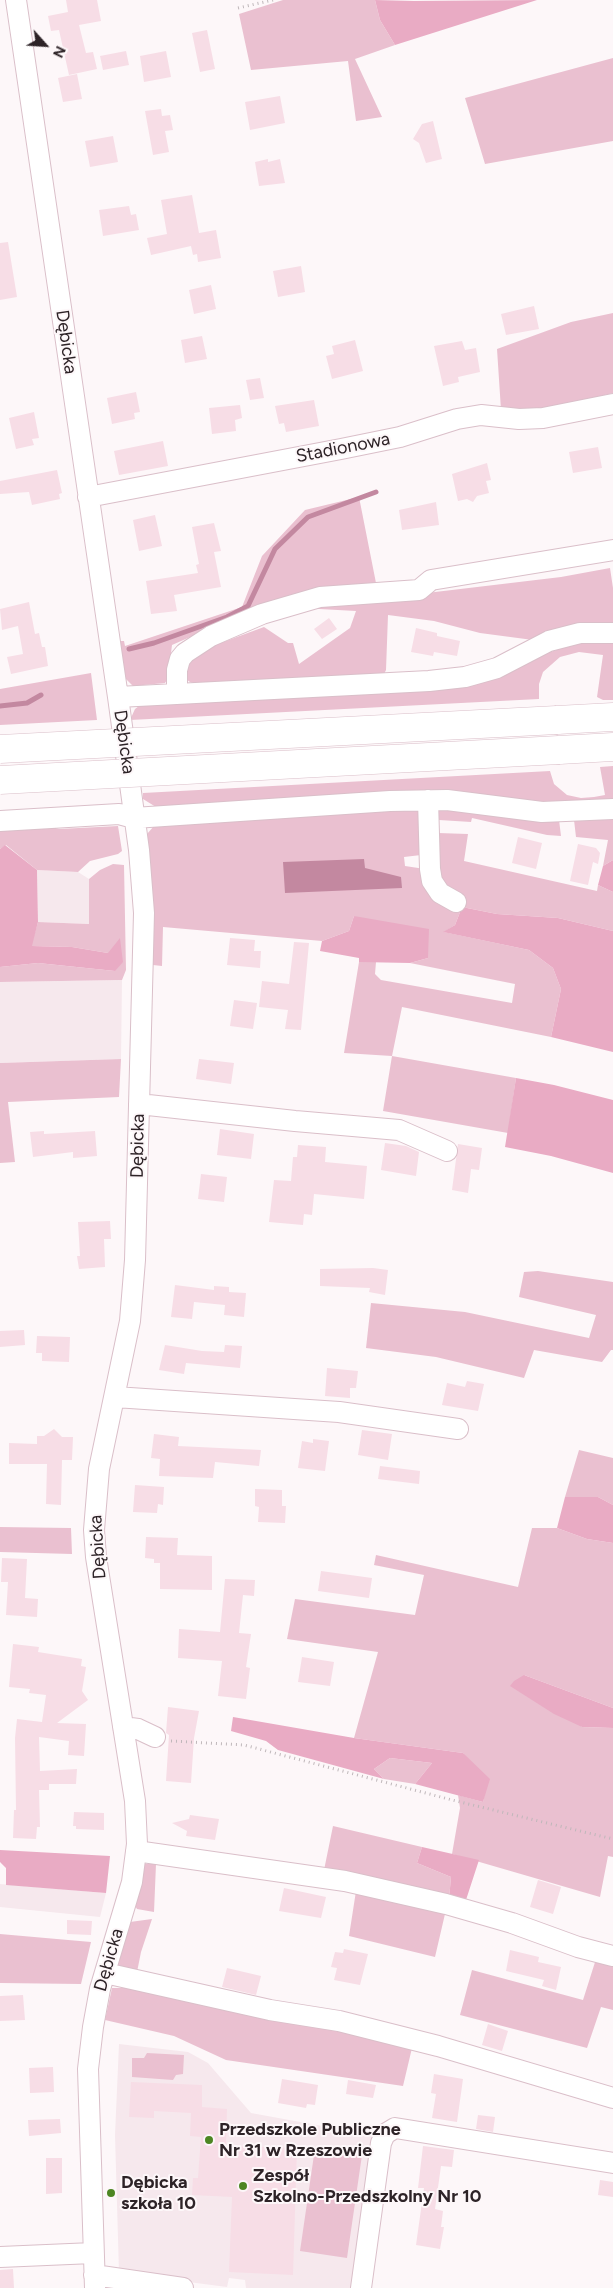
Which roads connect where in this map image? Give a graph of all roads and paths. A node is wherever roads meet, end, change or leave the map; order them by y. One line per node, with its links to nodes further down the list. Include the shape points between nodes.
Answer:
1 (16, 0): 5 (street, Dębicka)
2 (273, 0): 3 (path)
3 (238, 8)
4 (606, 406): 5 (street, Stadionowa, via 543,418 481,415 400,437)
5 (88, 497): 9 (street, Dębicka)
6 (613, 550): 8 (street, via 430,580 418,590 320,597 262,614 211,636 184,653 178,670)
7 (613, 634): 8 (street, via 580,633 549,641 496,668 465,677)
8 (177, 694): 9 (street)
9 (118, 698): 16 (street, Dębicka)
10 (613, 717): 12 (highway, bridge)
11 (613, 747): 13 (highway, bridge)
12 (0, 749)
13 (0, 780)
14 (437, 800): 15 (street, via 542,812); 16 (street, via 272,807); 18 (street, via 430,869 432,881 440,893)
15 (613, 809)
16 (134, 818): 17 (street, via 119,814); 19 (street, Dębicka, via 144,913)
17 (0, 821)
18 (456, 902)
19 (139, 1104): 20 (street, via 399,1130); 21 (street, Dębicka, via 135,1260 130,1321)
20 (447, 1151)
21 (115, 1397): 22 (street, via 338,1412); 23 (street, Dębicka, via 99,1469 94,1530)
22 (458, 1429)
23 (123, 1727): 24 (street, via 138,1729); 26 (street, Dębicka, via 135,1801)
24 (155, 1737): 25 (path, via 167,1741 244,1745)
25 (613, 1838)
26 (136, 1850): 27 (street, via 345,1881 446,1904); 28 (street, Dębicka, via 132,1882)
27 (613, 1956)
28 (105, 1973): 29 (street, via 270,2010 339,2021 438,2046); 31 (street, Dębicka, via 92,2027 88,2069)
29 (613, 2098)
30 (613, 2163): 35 (street, via 395,2128 381,2143)
31 (94, 2253): 32 (street); 33 (street, Dębicka)
32 (0, 2257)
33 (95, 2282): 34 (street)
34 (183, 2288)
35 (361, 2288)

